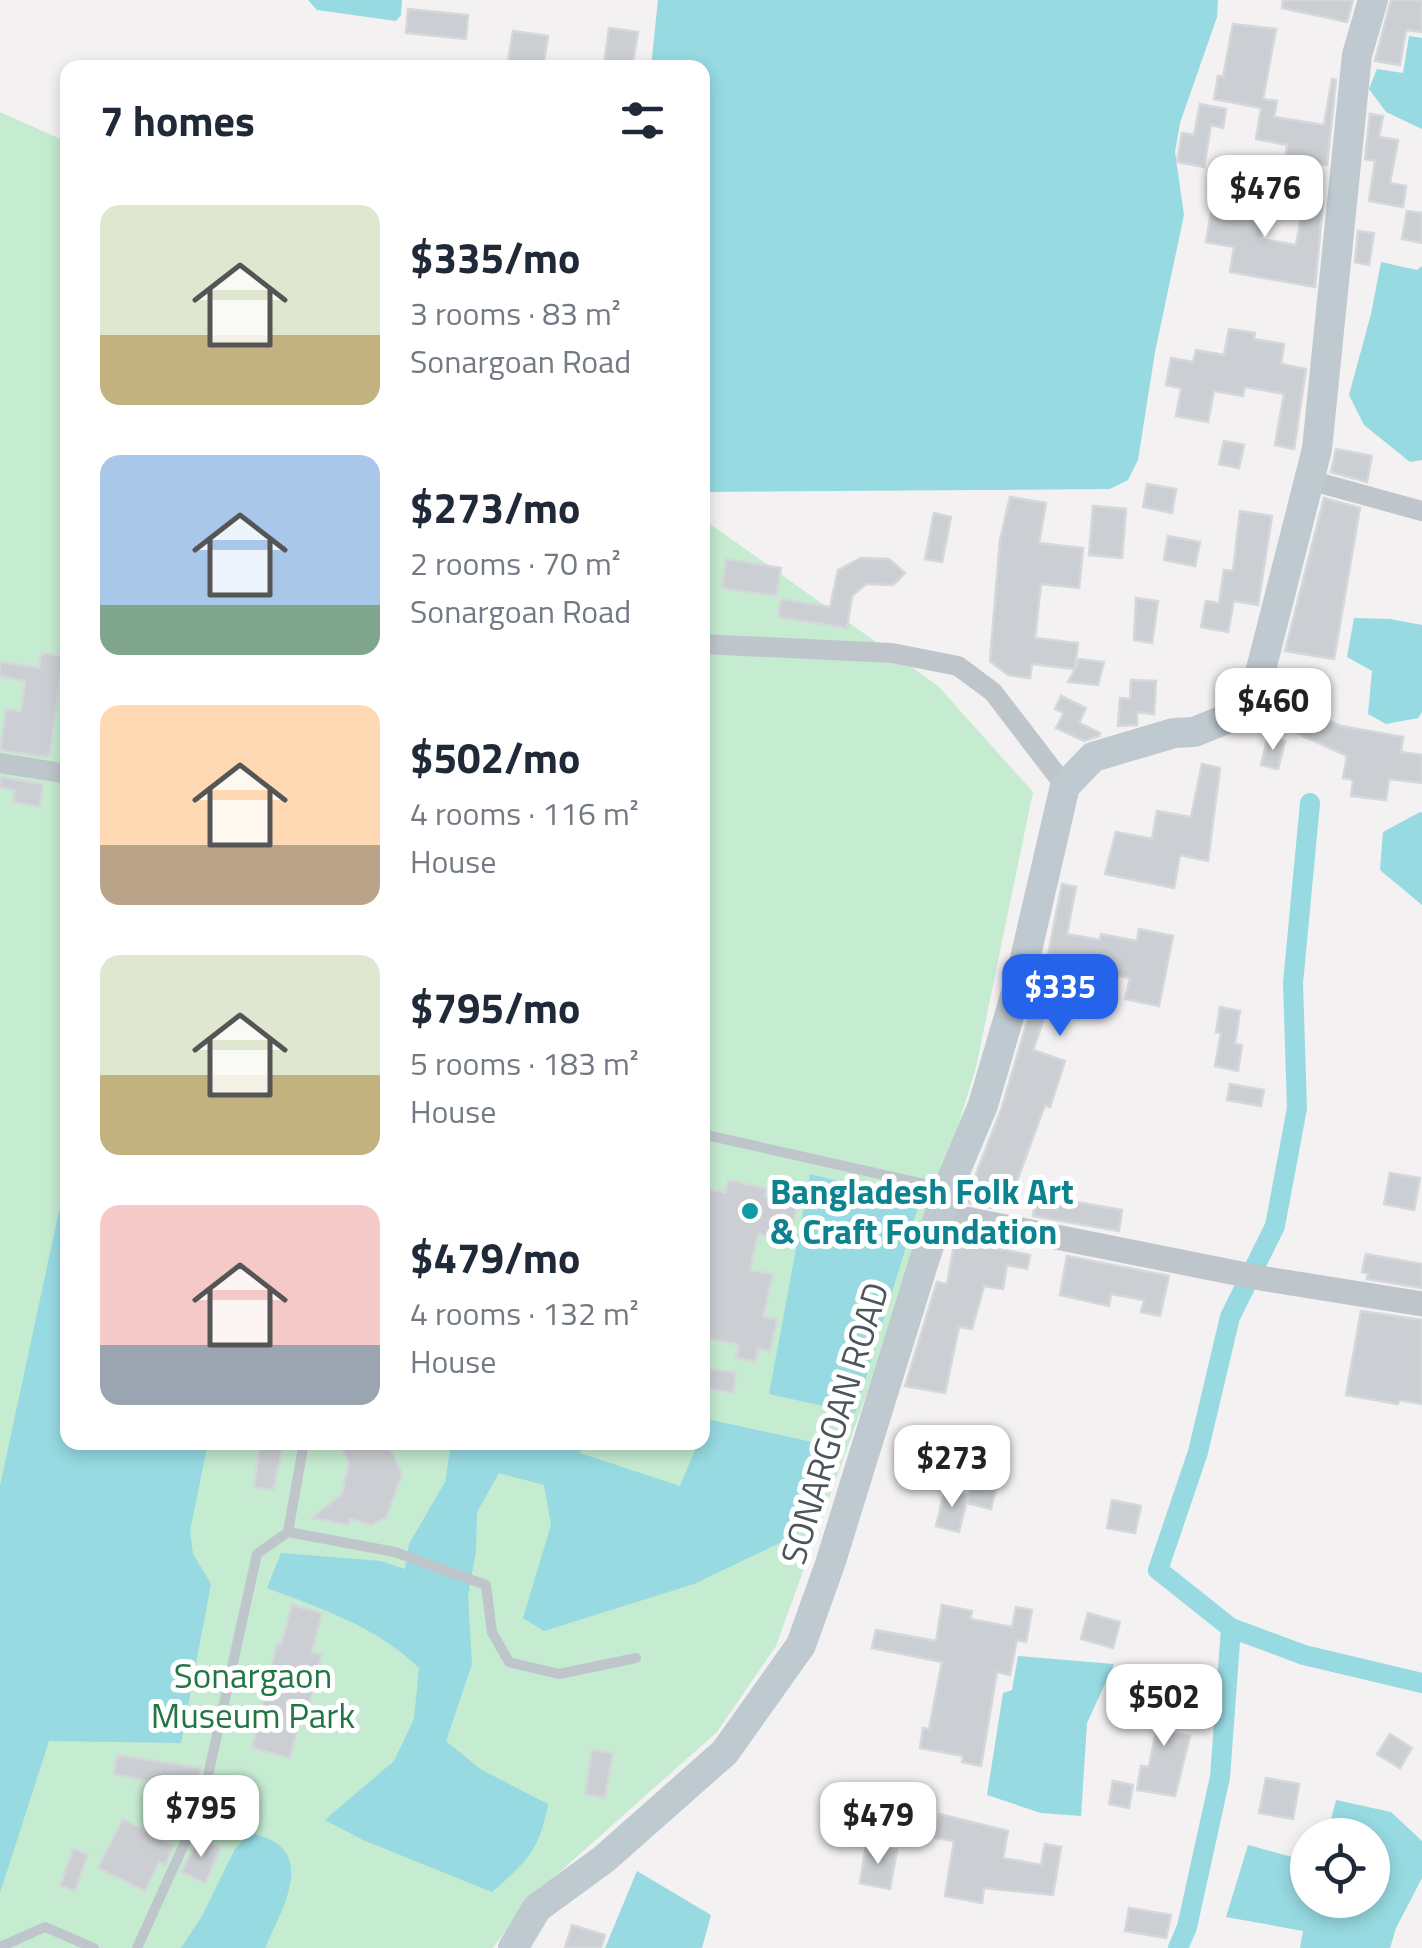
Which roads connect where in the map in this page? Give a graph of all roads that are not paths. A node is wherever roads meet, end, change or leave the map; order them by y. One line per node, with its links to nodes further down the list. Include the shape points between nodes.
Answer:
1 (1373, 0): 2 (main road, via 1357,54)
2 (1309, 480): 3 (street); 7 (main road, via 1253,701 1194,732 1093,757)
3 (1422, 511)
4 (710, 644): 7 (street, via 892,653 958,666 993,692)
5 (0, 763): 6 (street)
6 (60, 773)
7 (1065, 786): 9 (main road, SONARGOAN ROAD, via 1005,1034)
8 (710, 1136): 9 (lane)
9 (944, 1201): 10 (street, via 1266,1279); 17 (main road, SONARGOAN ROAD, via 801,1645 725,1752 538,1908)
10 (1422, 1304)
11 (303, 1450): 12 (lane)
12 (288, 1532): 13 (lane, via 395,1552 486,1585 492,1632 509,1662 559,1674); 16 (lane, via 257,1554 201,1806)
13 (636, 1658)
14 (0, 1947): 15 (lane, via 45,1927)
15 (94, 1948)
16 (137, 1948)
17 (513, 1948)

